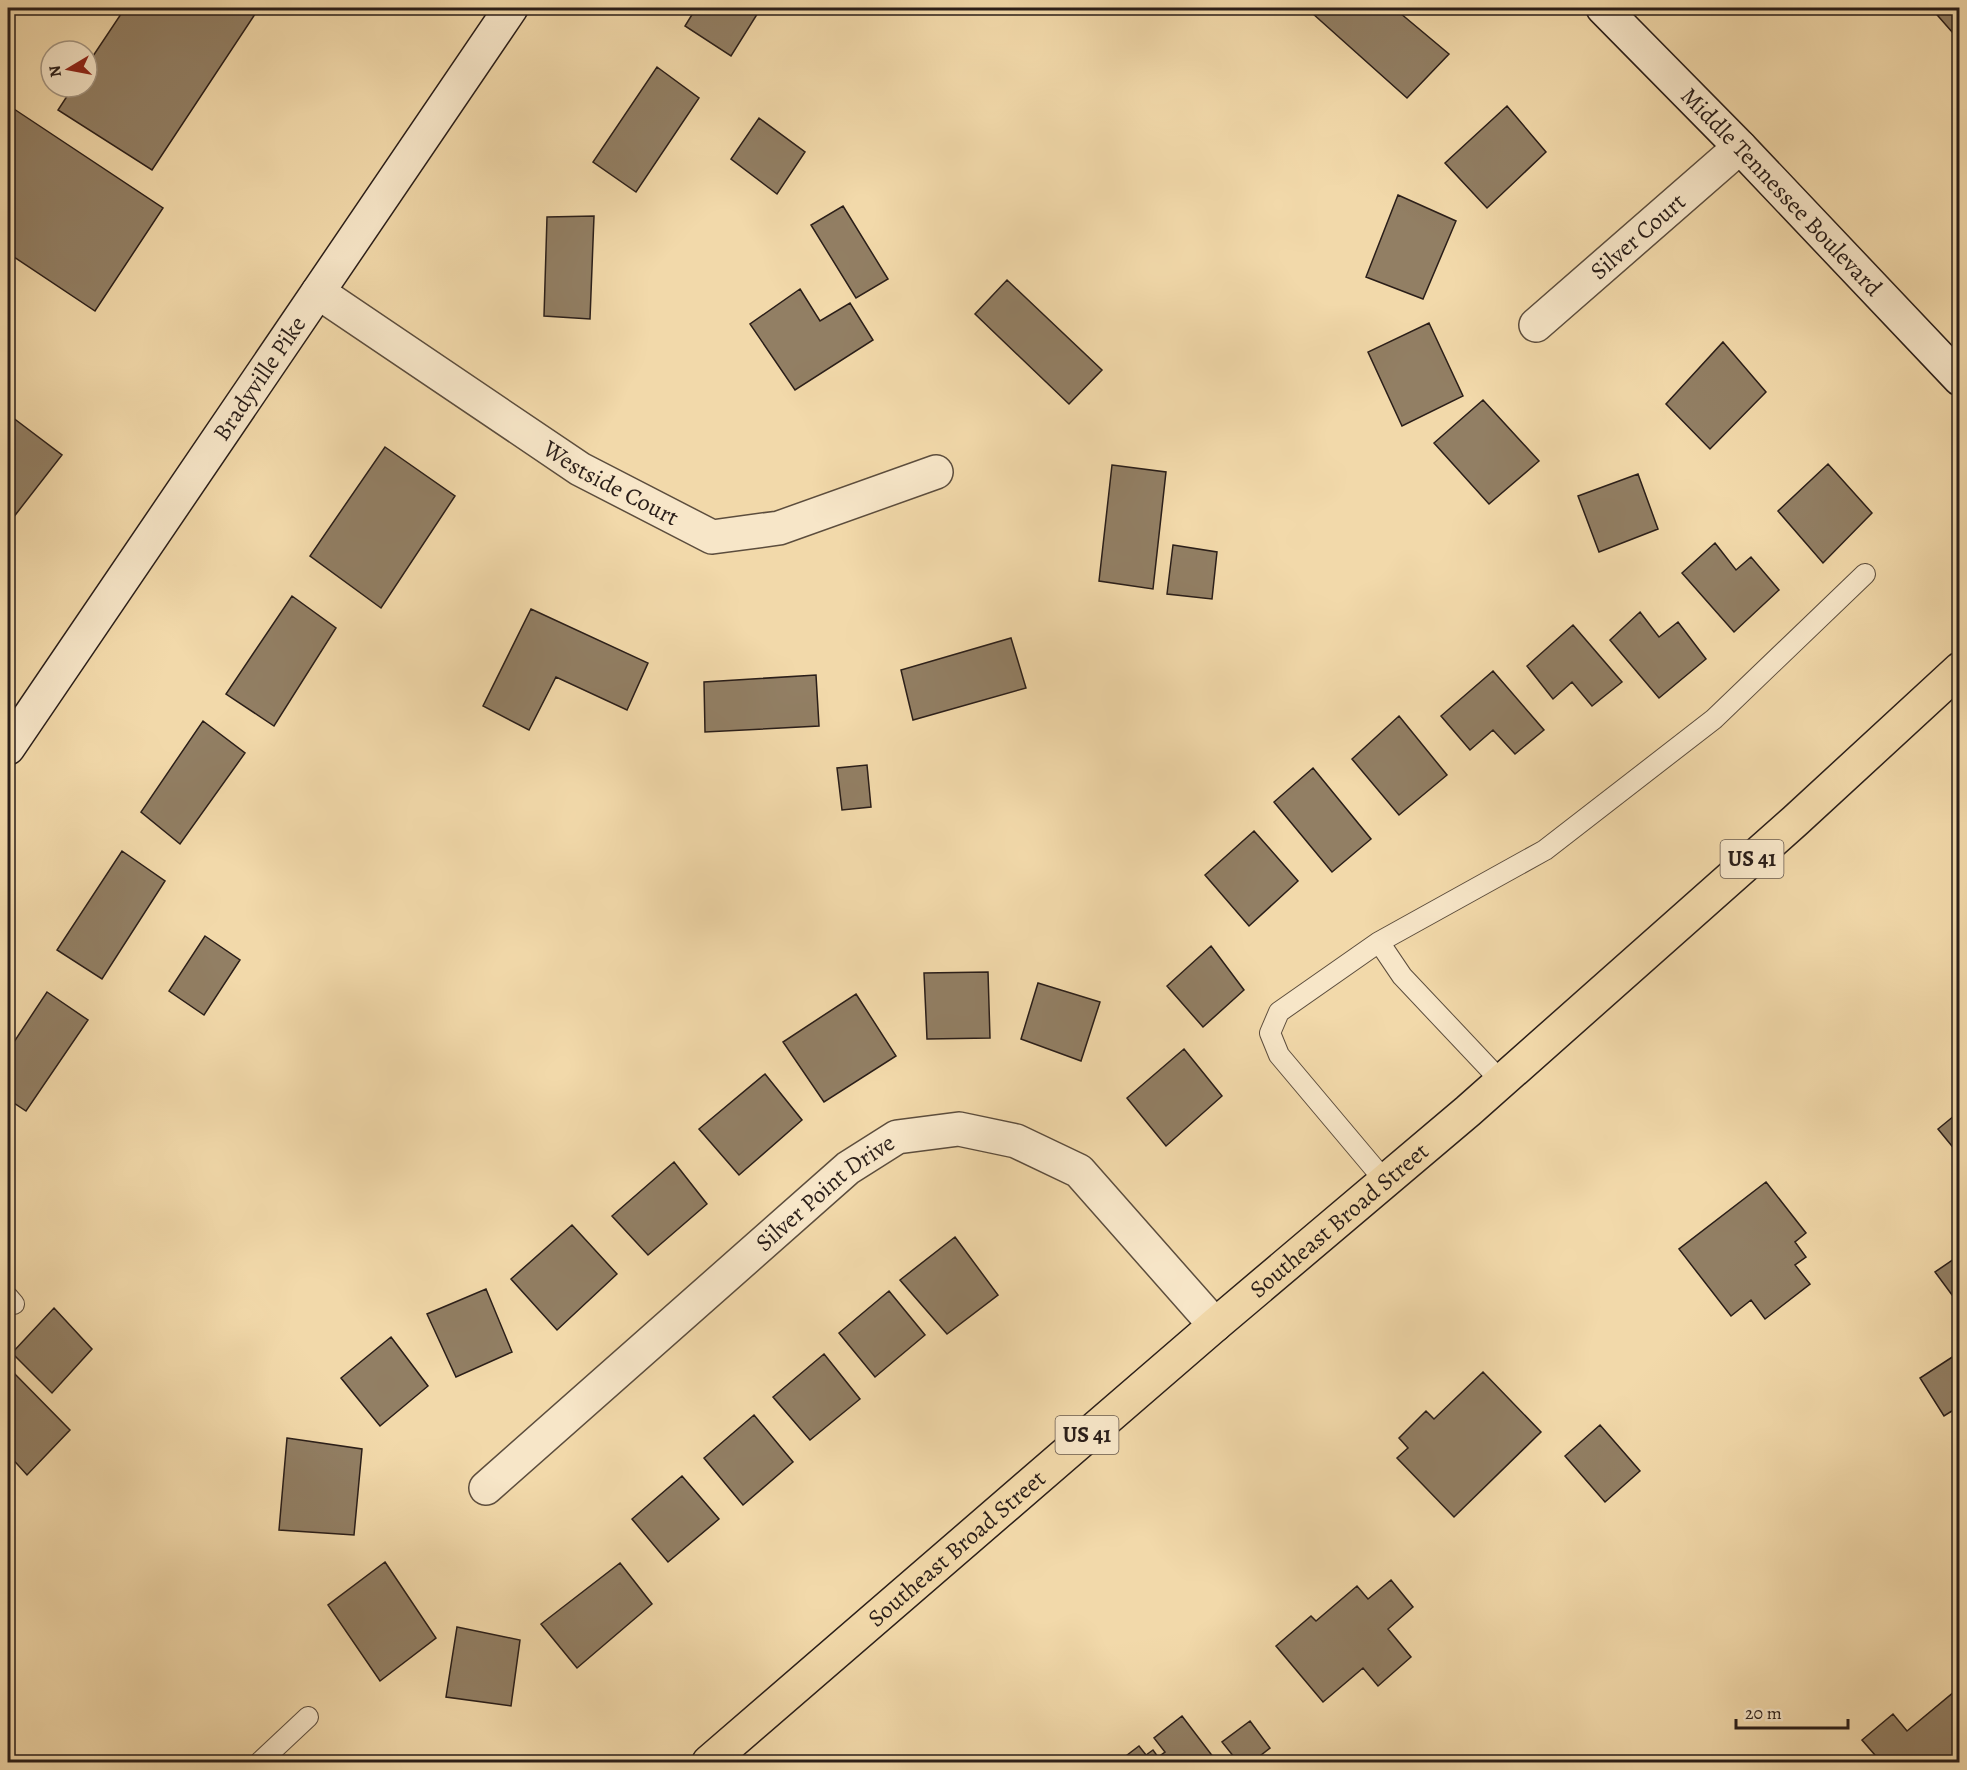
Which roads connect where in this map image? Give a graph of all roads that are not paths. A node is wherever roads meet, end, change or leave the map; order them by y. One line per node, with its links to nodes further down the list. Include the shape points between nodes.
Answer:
1 (511, 8): 4 (street, Bradyville Pike)
2 (1603, 8): 3 (street, Middle Tennessee Boulevard)
3 (1740, 147): 5 (street, Silver Court); 6 (street, Middle Tennessee Boulevard)
4 (318, 292): 7 (street, Westside Court, via 580,469 712,537 779,528); 10 (street, Bradyville Pike)
5 (1536, 325)
6 (1959, 379)
7 (936, 472)
8 (1865, 574): 11 (lane, via 1714,718 1545,850)
9 (1959, 669): 12 (main road, Southeast Broad Street / US 41, via 1787,829)
10 (8, 748)
11 (1379, 942): 12 (lane, via 1402,976); 13 (lane, via 1279,1012 1270,1033 1279,1056)
12 (1501, 1081): 13 (main road, Southeast Broad Street / US 41)
13 (1385, 1180): 14 (main road, Southeast Broad Street / US 41)
14 (1215, 1324): 15 (street, Silver Point Drive, via 1078,1171 1016,1141 959,1129 897,1137 848,1168); 18 (main road, Southeast Broad Street / US 41)
15 (486, 1488)
16 (308, 1718): 17 (lane)
17 (260, 1762)
18 (709, 1762)

